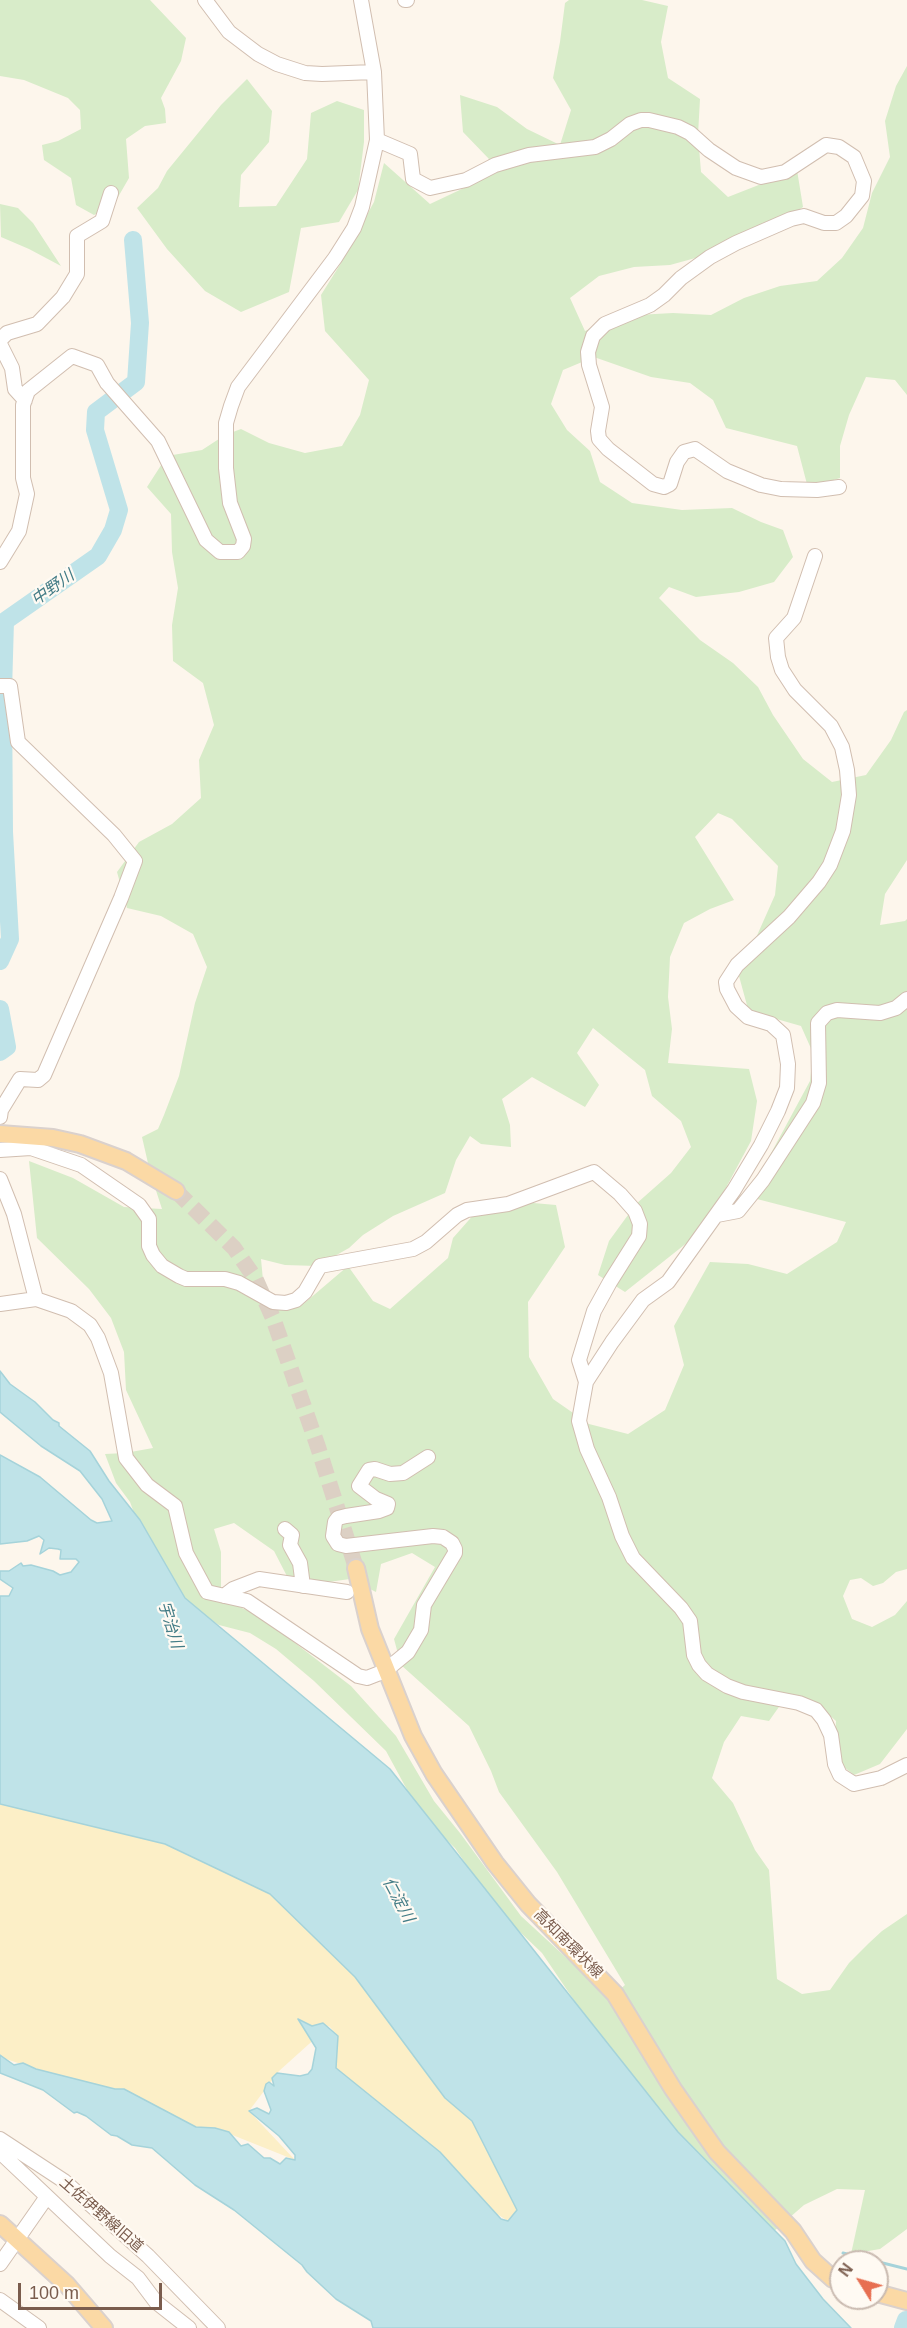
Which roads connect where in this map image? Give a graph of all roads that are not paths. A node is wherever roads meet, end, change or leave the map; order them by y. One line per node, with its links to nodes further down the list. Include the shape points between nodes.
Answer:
1 (205, 0): 3 (street, via 229,32 277,64 305,73)
2 (361, 0): 3 (street)
3 (374, 72): 4 (street)
4 (377, 140): 7 (street, via 363,207 354,228 336,258 238,387 231,406 226,423 226,468 230,503 244,539 238,552 220,552 206,540 158,441 97,365 72,356 28,391); 8 (street, via 410,154 413,179 430,189 466,180 495,165 529,155 595,147 641,120 678,127 736,168 761,177 785,172 826,145 839,147 854,158 864,181 862,196 846,216 836,223 804,216 791,219 736,243 700,264 650,304 605,324 593,336 588,352 602,407 599,439 654,484 670,484 684,452 695,449 728,471 761,485 793,489)
5 (111, 193): 6 (street, via 102,221 77,236 77,274 63,297 37,324 7,333)
6 (0, 342): 7 (street, via 12,368 15,388)
7 (25, 400): 9 (street, via 23,478 27,494 19,531)
8 (839, 487)
9 (2, 553)
10 (815, 556): 19 (street, via 794,618 776,638 778,657 795,690 831,726 842,747 849,795 843,831 819,882 789,917 737,965 726,982 736,1006 748,1017 771,1024 783,1035 788,1064 787,1088 778,1112)
11 (5, 686): 13 (street, via 18,742 114,835 135,861 44,1074 38,1080 20,1079)
12 (907, 999): 19 (street, via 880,1013 837,1010 822,1018 817,1033 819,1083 813,1103 738,1211)
13 (0, 1110): 14 (street)
14 (0, 1117)
15 (0, 1134): 18 (main road, via 80,1144 126,1161)
16 (0, 1150): 22 (street, via 31,1148 81,1165 139,1205 149,1219 153,1255 179,1276 225,1279 273,1302 286,1303 304,1292 320,1266 413,1248 467,1210 508,1204 594,1172 620,1194 635,1211 640,1224 639,1236 594,1311 579,1360)
17 (0, 1179): 20 (street, via 14,1214)
18 (176, 1191)
19 (717, 1215): 22 (street, via 668,1282 643,1300)
20 (36, 1299): 21 (street); 28 (street, via 90,1325 111,1373 126,1458 147,1485 175,1506 186,1553 207,1592)
21 (0, 1304)
22 (586, 1382): 30 (street, via 579,1421 622,1536 633,1558 690,1621 699,1665 707,1674 735,1689 816,1710 831,1735 840,1775 854,1784 865,1784)
23 (428, 1457): 29 (street, via 404,1473 369,1470 360,1486 388,1504 387,1508 338,1518 332,1532 339,1544 346,1546 434,1536 454,1545 455,1553 424,1605 421,1630 408,1652)
24 (285, 1529): 26 (street, via 292,1535 290,1545 300,1563)
25 (356, 1568): 29 (main road, 高知南環状線, via 370,1629)
26 (303, 1586): 27 (street); 28 (street, via 259,1579)
27 (346, 1592)
28 (224, 1596): 29 (street, via 247,1601 358,1676 367,1678)
29 (385, 1671): 37 (main road, 高知南環状線, via 434,1774 495,1863 528,1904 615,1994 717,2152 793,2231 813,2261)
30 (907, 1765)
31 (0, 2139): 44 (street, 土佐伊野線旧道, via 64,2181 148,2256)
32 (0, 2152): 33 (street)
33 (46, 2198): 35 (street); 43 (street)
34 (0, 2224): 35 (main road)
35 (18, 2239): 36 (street); 42 (main road)
36 (0, 2264)
37 (829, 2275)
38 (889, 2296): 40 (main road)
39 (0, 2301): 41 (street)
40 (907, 2301)
41 (39, 2328)
42 (104, 2328)
43 (189, 2328)
44 (218, 2328)

